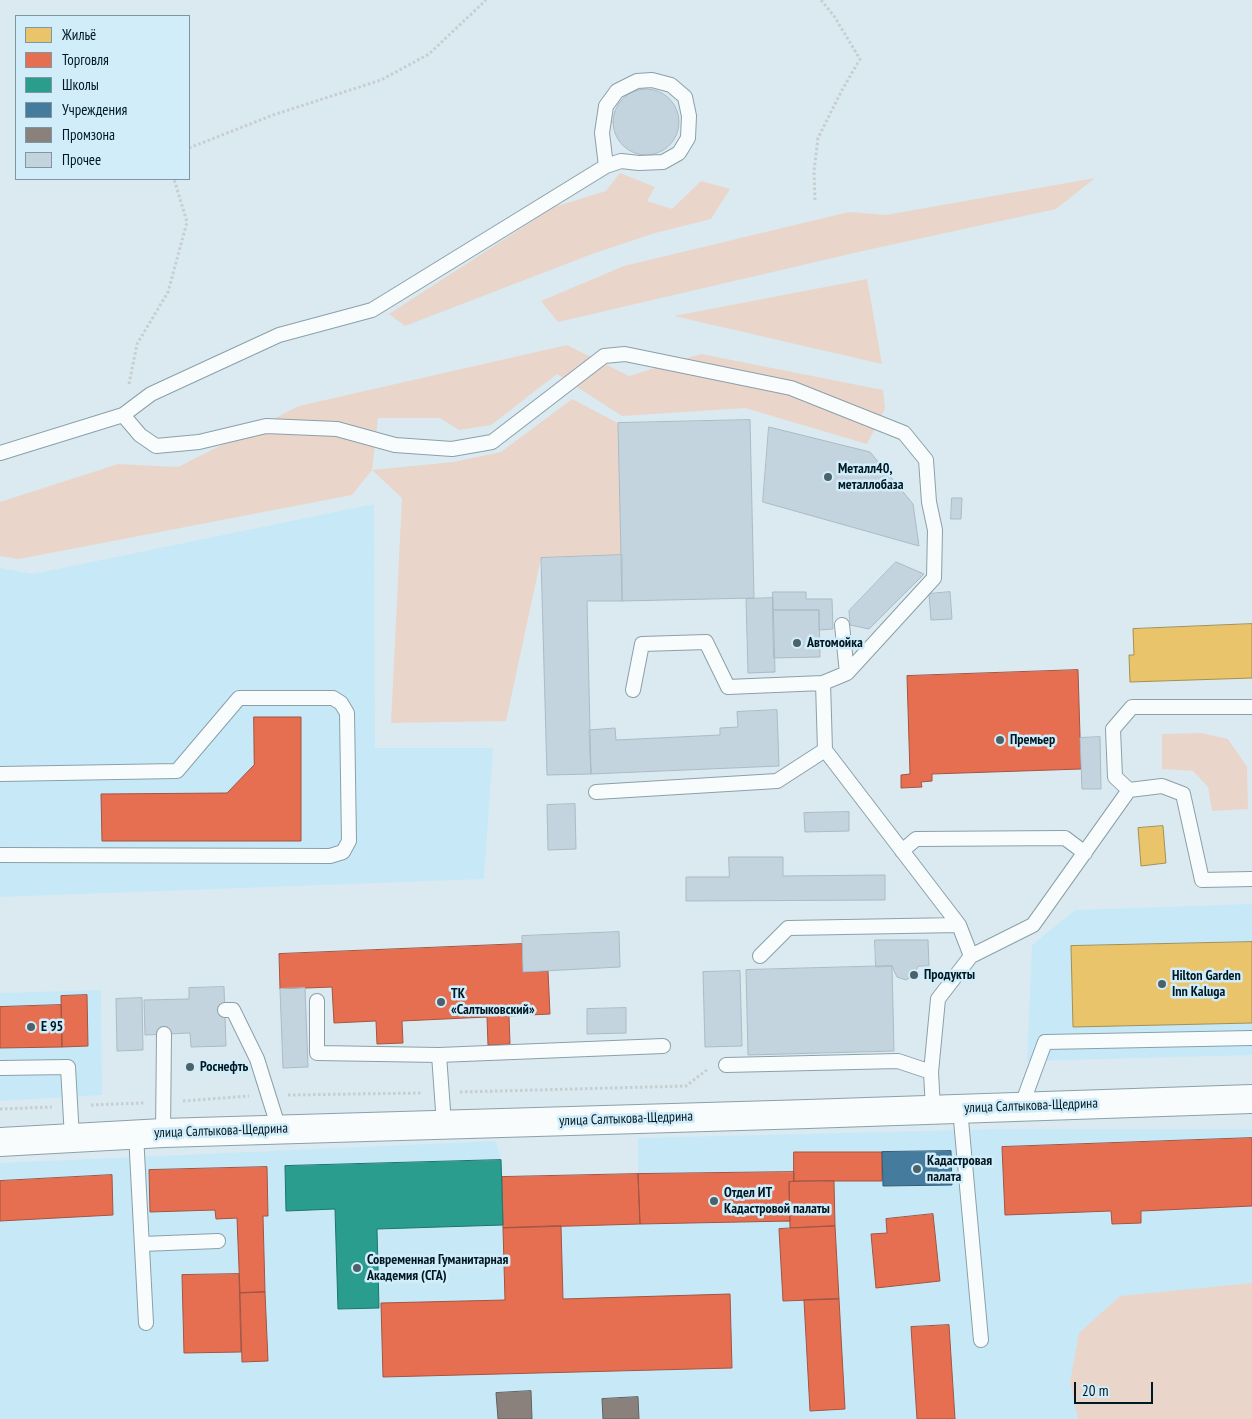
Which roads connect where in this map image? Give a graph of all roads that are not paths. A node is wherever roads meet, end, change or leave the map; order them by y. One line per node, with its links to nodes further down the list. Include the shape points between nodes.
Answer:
1 (606, 166): 1 (lane, via 602,133 606,106 617,91 637,81 652,80 671,85 685,98 689,116 688,138 679,153 663,162 639,164 621,161); 2 (lane, via 372,310 279,335 151,394)
2 (123, 415): 3 (lane); 5 (lane, via 140,435 156,446 200,442 266,426 338,429 395,445 452,449 492,442 604,356 625,354 791,388 904,433 926,460 928,502 935,530 934,578)
3 (0, 452)
4 (842, 624): 5 (lane)
5 (847, 673): 6 (lane)
6 (823, 683): 7 (lane, via 728,688 706,642 642,644); 9 (lane)
7 (632, 690)
8 (1252, 706): 11 (lane, via 1132,707 1113,729 1115,777)
9 (825, 750): 12 (lane, via 778,781); 13 (lane)
10 (0, 774): 15 (lane, via 178,771 239,698 333,698 347,712 349,841 343,852 330,856)
11 (1129, 790): 14 (lane); 16 (lane, via 1162,786 1183,794 1202,880)
12 (596, 792)
13 (902, 851): 14 (lane, via 916,839 1065,838); 17 (lane)
14 (1085, 853): 19 (lane, via 1033,925)
15 (0, 855)
16 (1252, 879)
17 (959, 926): 18 (lane, via 788,928); 19 (lane)
18 (760, 956)
19 (971, 956): 28 (lane, via 938,998)
20 (317, 1001): 25 (lane, via 317,1053)
21 (225, 1010): 34 (lane, via 233,1010 257,1059)
22 (164, 1034): 35 (lane, via 163,1102)
23 (1252, 1038): 30 (lane, via 1045,1042)
24 (663, 1046): 25 (lane)
25 (439, 1055): 33 (lane)
26 (726, 1064): 28 (lane, via 898,1061)
27 (0, 1068): 36 (lane, via 68,1067)
28 (931, 1072): 31 (lane)
29 (1252, 1099): 30 (main road, улица Салтыкова-Щедрина)
30 (1022, 1107): 32 (main road, улица Салтыкова-Щедрина)
31 (933, 1109): 32 (main road, улица Салтыкова-Щедрина); 33 (main road, улица Салтыкова-Щедрина)
32 (960, 1109): 41 (lane)
33 (444, 1124): 34 (main road, улица Салтыкова-Щедрина)
34 (279, 1129): 35 (main road, улица Салтыкова-Щедрина)
35 (149, 1134): 36 (main road, улица Салтыкова-Щедрина); 39 (lane)
36 (72, 1138): 37 (main road, улица Салтыкова-Щедрина)
37 (0, 1142)
38 (218, 1241): 39 (lane)
39 (142, 1244): 40 (lane)
40 (146, 1323)
41 (981, 1340)

